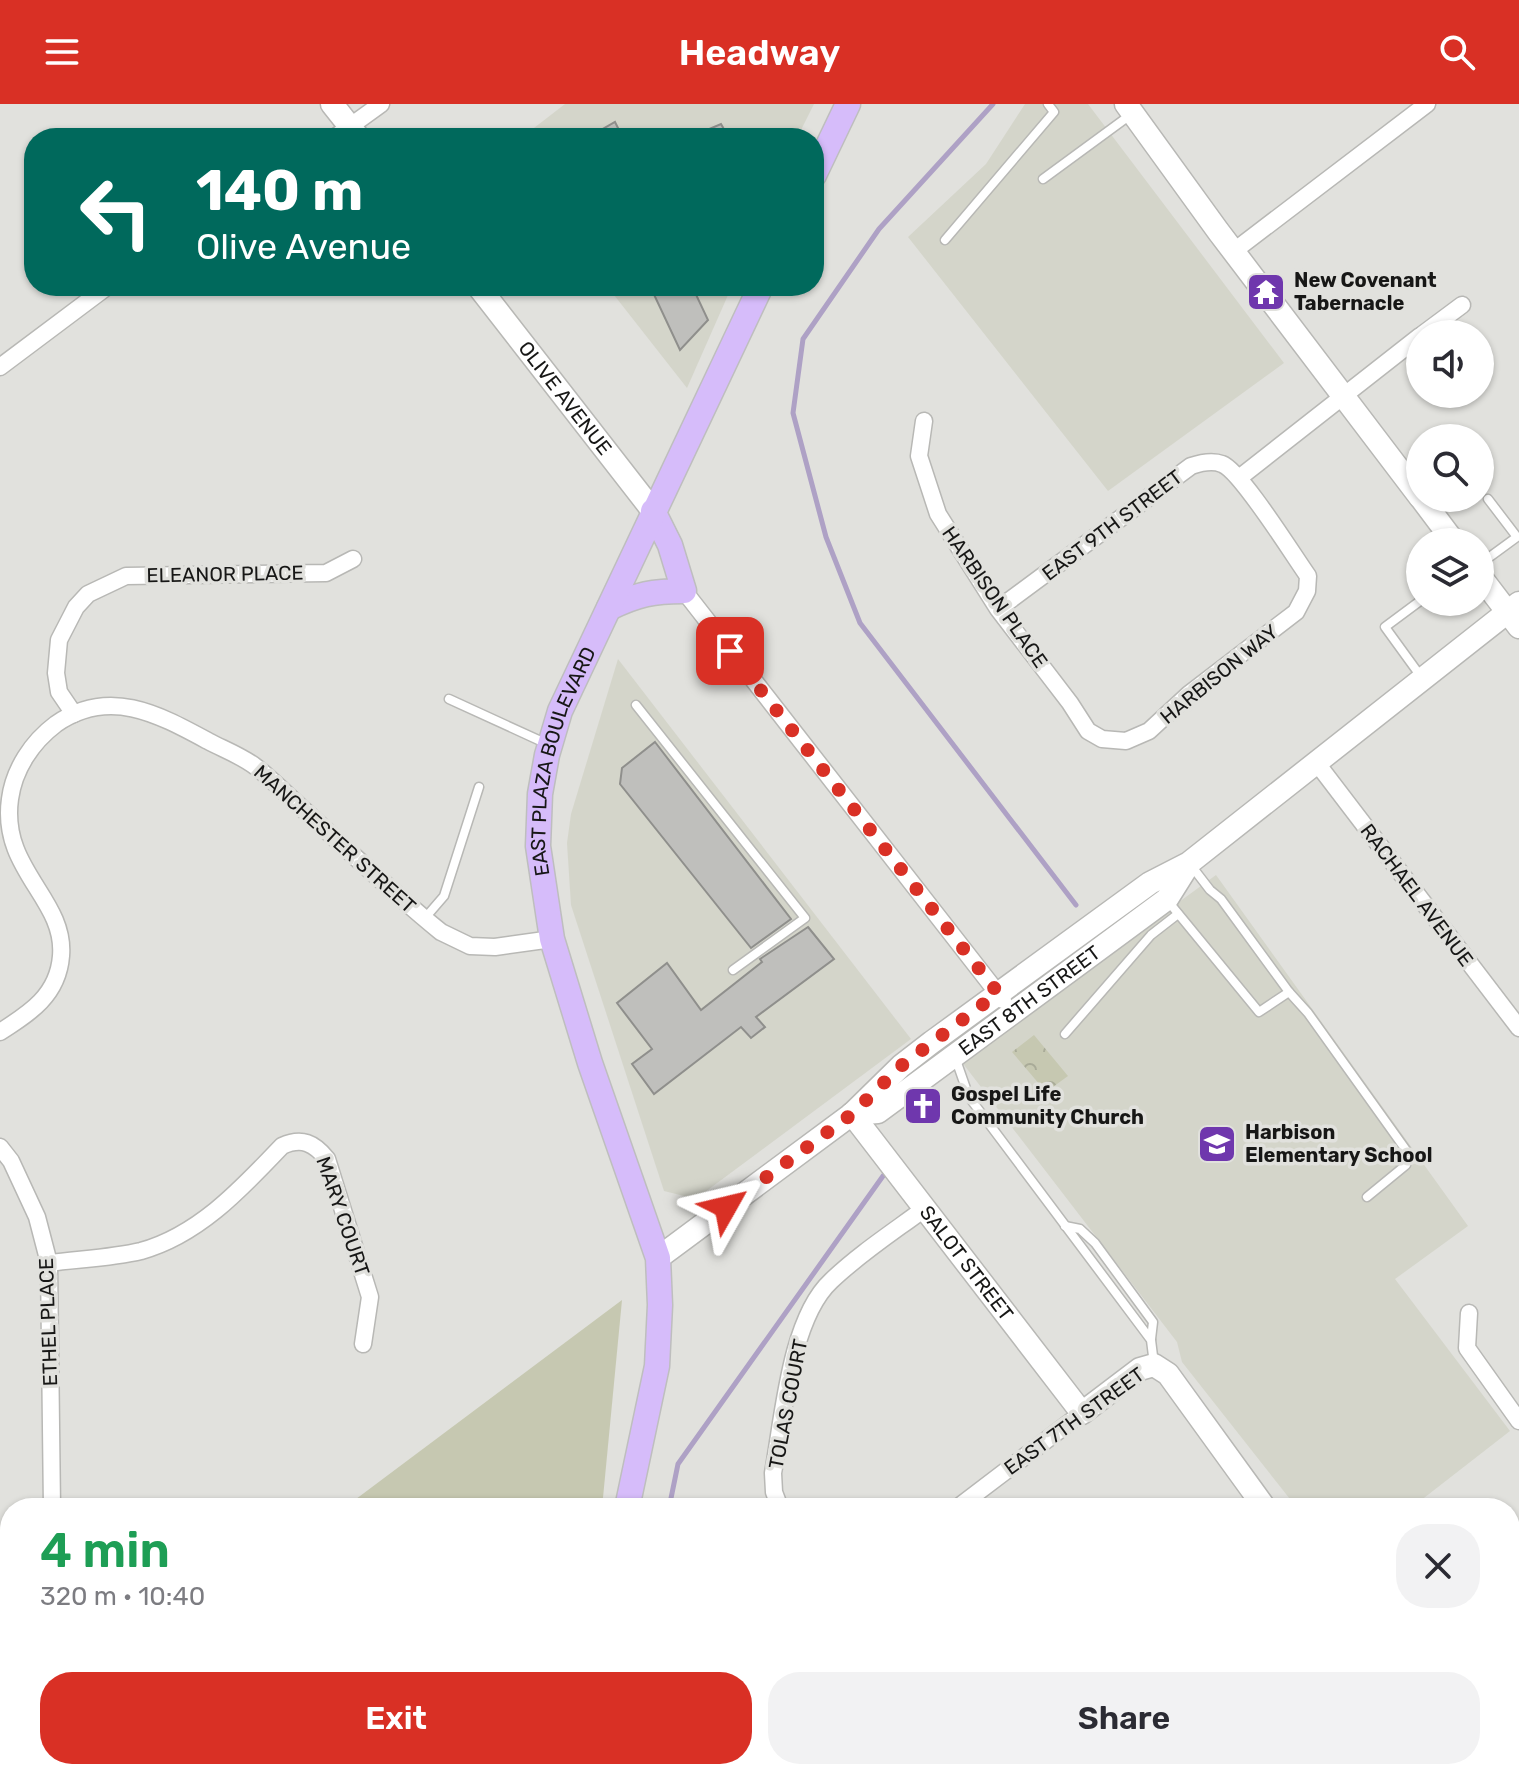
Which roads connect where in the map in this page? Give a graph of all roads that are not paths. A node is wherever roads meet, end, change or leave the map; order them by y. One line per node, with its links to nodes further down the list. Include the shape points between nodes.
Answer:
1 (332, 104): 7 (main road)
2 (381, 104): 8 (street)
3 (848, 104): 9 (main road)
4 (1048, 104): 11 (lane, via 1054,112)
5 (1427, 104): 12 (street)
6 (1130, 107): 10 (lane); 12 (main road)
7 (345, 128)
8 (355, 128)
9 (824, 154)
10 (1043, 179)
11 (945, 240)
12 (1234, 251): 20 (main road)
13 (95, 296): 19 (street)
14 (486, 296): 25 (main road, OLIVE AVENUE)
15 (756, 296): 25 (main road, EAST PLAZA BOULEVARD)
16 (1462, 305): 17 (street)
17 (1442, 320)
18 (1406, 346): 20 (street)
19 (0, 367)
20 (1342, 395): 22 (street); 23 (main road)
21 (924, 421): 34 (street, HARBISON PLACE, via 919,456 938,514)
22 (1239, 478): 34 (street, EAST 9TH STREET, via 1223,464 1191,466); 41 (street, HARBISON WAY, via 1308,576 1307,591 1296,612 1149,731)
23 (1406, 480)
24 (1494, 507): 28 (lane)
25 (653, 511): 31 (main road); 33 (main road, EAST PLAZA BOULEVARD)
26 (1431, 512): 27 (main road)
27 (1443, 528)
28 (1518, 537): 29 (lane)
29 (1494, 554)
30 (353, 559): 40 (street, ELEANOR PLACE, via 326,573 126,576 88,594 59,640 59,692)
31 (684, 591): 33 (main road, via 638,594); 51 (street)
32 (1494, 591): 36 (main road)
33 (609, 608): 42 (main road, EAST PLAZA BOULEVARD, via 560,711)
34 (998, 609): 41 (street, HARBISON PLACE, via 1088,731)
35 (1406, 611): 37 (lane, via 1385,627)
36 (1515, 614): 37 (main road, EAST 8TH STREET)
37 (1423, 680): 43 (main road, EAST 8TH STREET)
38 (449, 699): 42 (lane)
39 (636, 705): 49 (lane, via 805,918)
40 (74, 714): 47 (street, MANCHESTER STREET, via 99,706 130,706 158,714 254,765); 54 (street, MANCHESTER STREET, via 35,743 13,784 12,840 22,867 57,921 62,955 47,996)
41 (1118, 742)
42 (550, 745): 48 (main road, EAST PLAZA BOULEVARD, via 540,794 538,846)
43 (1316, 762): 45 (main road, EAST 8TH STREET); 53 (street, RACHAEL AVENUE)
44 (479, 787): 47 (lane, via 444,896)
45 (1189, 863): 46 (main road, EAST 8TH STREET); 50 (lane); 51 (main road, EAST 8TH STREET, via 1150,883)
46 (1172, 907): 50 (lane, via 1259,1012); 52 (main road, EAST 8TH STREET); 55 (lane)
47 (424, 918): 48 (street, MANCHESTER STREET, via 470,946)
48 (552, 939): 62 (main road, EAST PLAZA BOULEVARD)
49 (733, 970)
50 (1289, 992): 59 (lane, via 1406,1150 1406,1165)
51 (998, 993): 52 (street); 57 (main road, EAST 8TH STREET, via 901,1066)
52 (1012, 1013): 56 (main road, EAST 8TH STREET)
53 (1519, 1028)
54 (0, 1032)
55 (1065, 1034)
56 (954, 1055): 57 (main road, EAST 8TH STREET, via 878,1112); 61 (lane, via 969,1097)
57 (852, 1114): 60 (main road, SALOT STREET); 62 (main road, EAST 8TH STREET)
58 (0, 1147): 63 (street, ETHEL PLACE, via 37,1217)
59 (1367, 1197)
60 (924, 1209): 68 (main road, SALOT STREET); 72 (street, TOLAS COURT, via 829,1282 808,1312 773,1473)
61 (1064, 1226): 65 (lane); 65 (lane, via 1080,1229 1095,1243 1153,1322)
62 (658, 1258): 71 (main road, EAST PLAZA BOULEVARD, via 657,1366)
63 (49, 1263): 66 (street, MARY COURT, via 140,1251 173,1238 227,1202 282,1146 308,1142 327,1159 370,1297); 70 (street, ETHEL PLACE)
64 (1469, 1313): 69 (street, via 1467,1348)
65 (1151, 1340): 67 (lane)
66 (363, 1344)
67 (1154, 1365): 68 (main road, EAST 7TH STREET, via 1140,1369); 74 (main road, via 1168,1374)
68 (1082, 1413): 73 (street, EAST 7TH STREET)
69 (1519, 1421)
70 (52, 1498)
71 (629, 1498)
72 (776, 1498)
73 (970, 1498)
74 (1258, 1498)

